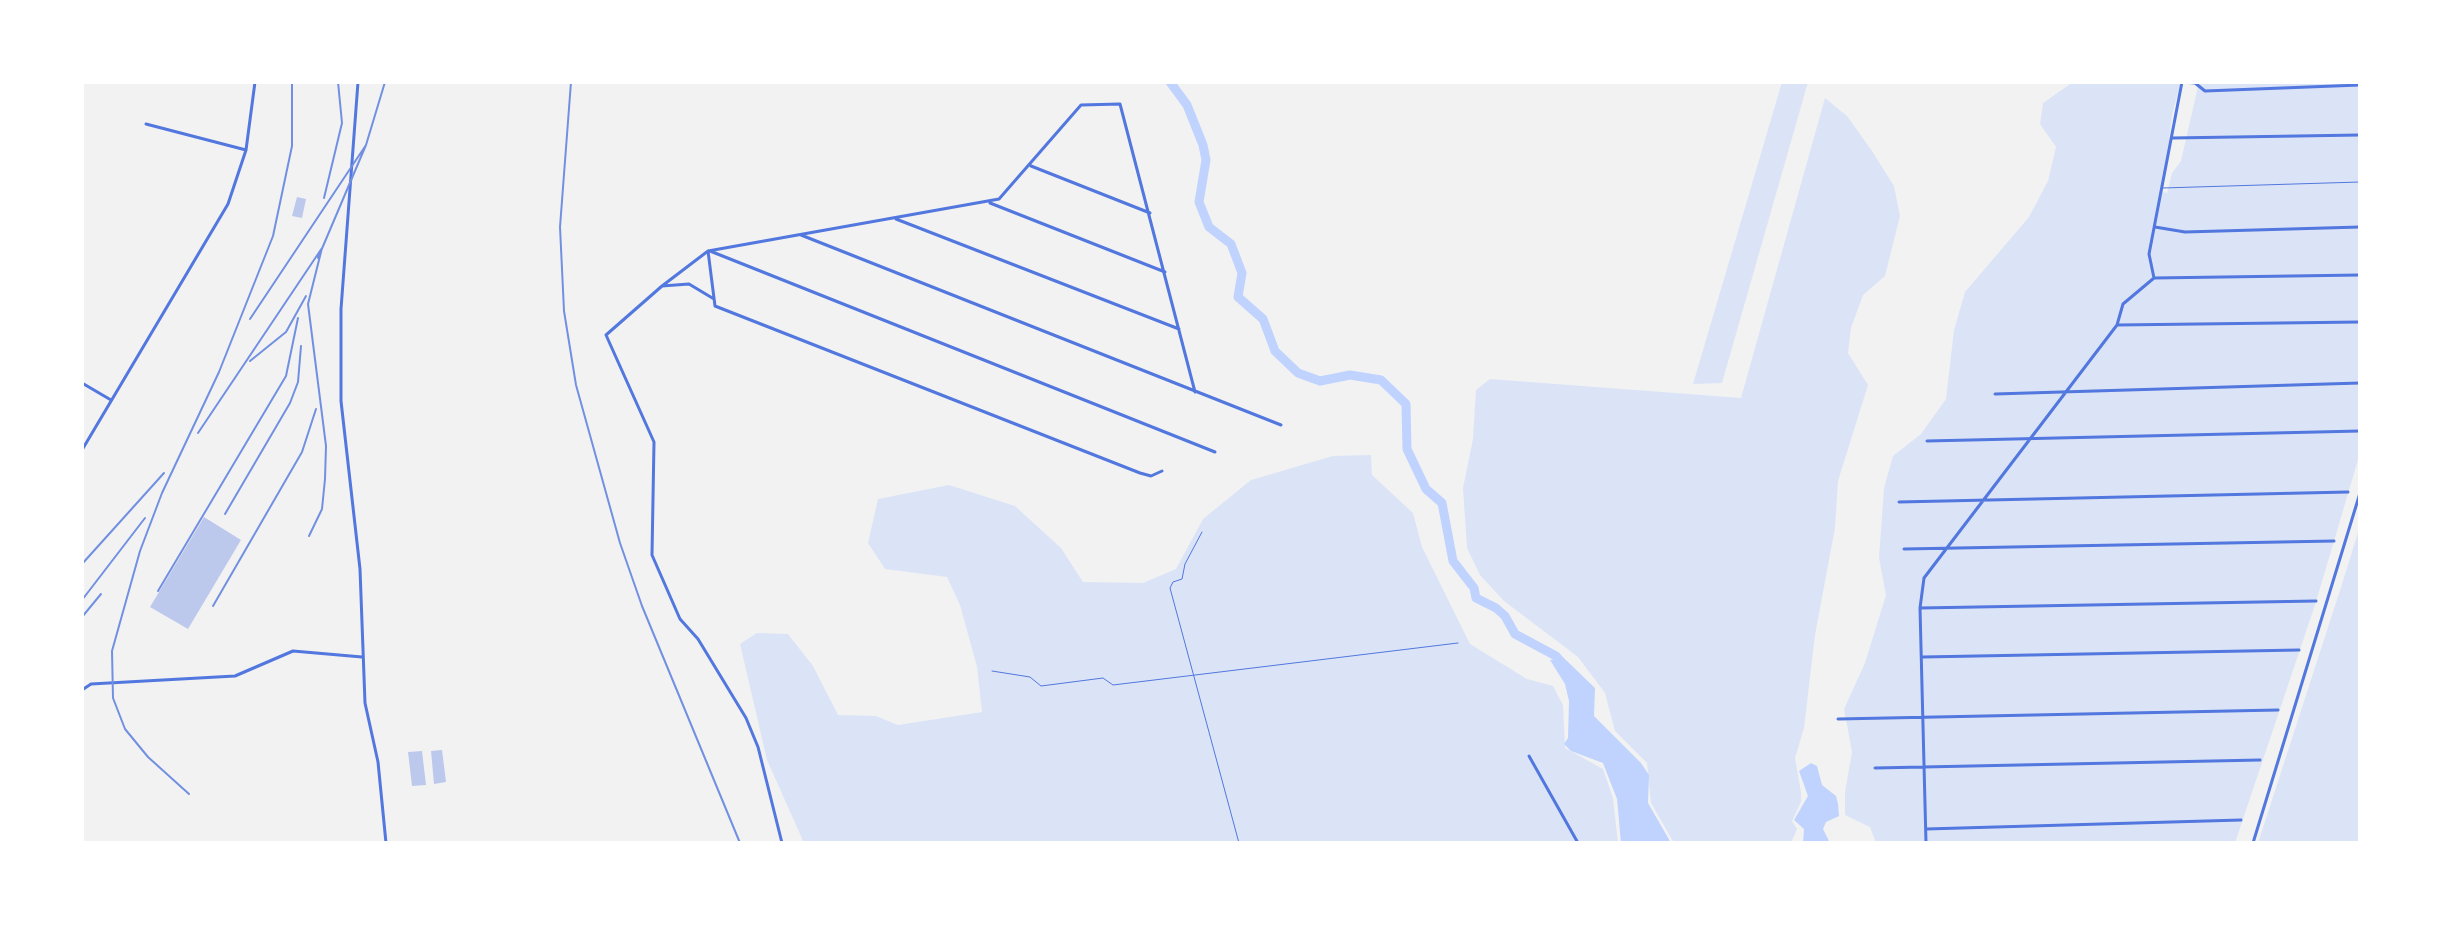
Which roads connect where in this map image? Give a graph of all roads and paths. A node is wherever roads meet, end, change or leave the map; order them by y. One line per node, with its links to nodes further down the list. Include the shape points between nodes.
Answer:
1 (255, 82): 8 (street)
2 (358, 82): 52 (street, via 341,309 341,401)
3 (2182, 82): 4 (street, via 2205,91); 7 (street)
4 (2360, 85)
5 (146, 124): 8 (street)
6 (2360, 135): 7 (street)
7 (2172, 138): 11 (street)
8 (246, 150): 32 (street, via 228,204)
9 (1030, 166): 12 (street, via 999,199); 13 (street); 13 (street, via 1081,105 1120,104)
10 (2360, 182): 11 (lane)
11 (2161, 187): 15 (street)
12 (989, 202): 14 (street); 19 (street)
13 (1150, 213): 19 (street)
14 (895, 219): 17 (street); 26 (street)
15 (2155, 227): 16 (street, via 2185,232); 21 (street, via 2149,254)
16 (2360, 227)
17 (800, 235): 18 (street); 30 (street)
18 (708, 251): 22 (street); 23 (street); 38 (street)
19 (1165, 272): 26 (street)
20 (2360, 275): 21 (street)
21 (2154, 278): 25 (street, via 2123,304)
22 (662, 286): 23 (street, via 689,284); 67 (street, via 606,335 654,442 652,555 680,619 746,718)
23 (714, 299): 39 (street, via 715,306 1140,473)
24 (2360, 322): 25 (street)
25 (2117, 325): 29 (street)
26 (1179, 329): 30 (street)
27 (82, 383): 32 (street)
28 (2360, 383): 29 (street)
29 (2068, 389): 31 (street); 35 (street)
30 (1195, 392): 33 (street)
31 (1995, 394)
32 (111, 400): 37 (street)
33 (1281, 425)
34 (2360, 431): 35 (street)
35 (2032, 437): 36 (street); 42 (street)
36 (1927, 441)
37 (82, 450)
38 (1215, 452)
39 (1162, 471)
40 (2348, 492): 42 (street)
41 (2360, 493): 71 (street)
42 (1985, 499): 43 (street); 46 (street)
43 (1899, 502)
44 (1202, 532): 55 (lane, via 1182,579 1170,588)
45 (2334, 541): 46 (street)
46 (1947, 547): 47 (street); 49 (street, via 1924,578)
47 (1904, 549)
48 (2316, 601): 49 (street)
49 (1920, 608): 53 (street)
50 (1458, 643): 55 (lane)
51 (2299, 650): 53 (street)
52 (364, 657): 56 (street, via 293,651 235,676 91,684); 66 (street, via 365,703 378,762)
53 (1922, 657): 58 (street)
54 (992, 671): 55 (lane, via 1030,677 1041,686 1103,678 1113,685)
55 (1195, 674): 68 (lane)
56 (82, 690)
57 (2278, 710): 58 (street)
58 (1923, 718): 59 (street); 62 (street)
59 (1838, 719)
60 (1529, 756): 69 (street)
61 (2260, 760): 62 (street)
62 (1924, 766): 63 (street); 65 (street)
63 (1875, 768)
64 (2241, 820): 65 (street)
65 (1926, 829): 70 (street)
66 (386, 843)
67 (782, 843)
68 (1239, 843)
69 (1578, 843)
70 (1926, 843)
71 (2253, 843)

